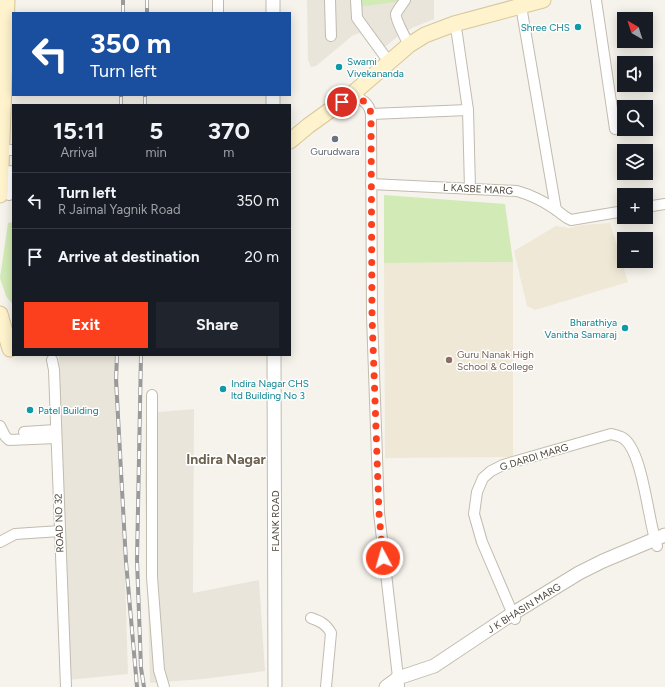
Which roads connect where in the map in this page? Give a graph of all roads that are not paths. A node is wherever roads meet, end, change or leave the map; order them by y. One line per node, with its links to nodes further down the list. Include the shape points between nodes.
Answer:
1 (8, 0): 16 (main road)
2 (218, 0): 10 (street)
3 (273, 0): 11 (street)
4 (330, 0): 13 (street)
5 (356, 0): 15 (street, via 357,18)
6 (405, 0): 14 (street, via 396,19)
7 (543, 0): 9 (main road)
8 (596, 0): 20 (street)
9 (521, 6): 12 (main road); 29 (street)
10 (218, 12)
11 (273, 12)
12 (454, 24): 14 (main road, via 425,35); 18 (street, via 458,34)
13 (331, 36)
14 (409, 45): 15 (main road)
15 (389, 62): 17 (main road)
16 (2, 79): 22 (main road)
17 (351, 95): 19 (street, via 362,99 370,107); 21 (main road)
18 (468, 110): 19 (street); 25 (street)
19 (371, 114): 24 (street)
20 (615, 129)
21 (291, 140)
22 (7, 150): 23 (main road)
23 (7, 176): 26 (main road)
24 (371, 184): 25 (street, L KASBE MARG); 47 (street, via 372,316 379,513)
25 (470, 189): 29 (street, L KASBE MARG, via 517,191 533,196)
26 (4, 195)
27 (665, 204): 28 (street)
28 (653, 206)
29 (556, 210): 30 (street, L KASBE MARG, via 571,220)
30 (617, 212)
31 (0, 311): 33 (main road)
32 (0, 314): 34 (main road)
33 (12, 316)
34 (7, 345)
35 (274, 356): 50 (street, FLANK ROAD)
36 (51, 357): 40 (street, ROAD NO 32, via 54,370)
37 (152, 395): 49 (street, via 152,577 159,670)
38 (0, 426): 40 (street, via 4,436 9,440)
39 (24, 432): 40 (street)
40 (56, 437): 41 (street); 42 (street, ROAD NO 32)
41 (24, 443)
42 (60, 531): 44 (street, via 16,534); 48 (street, ROAD NO 32)
43 (660, 541): 45 (street, J K BHASIN MARG, via 603,561 579,573); 45 (street, G DARDI MARG, via 633,450 623,437 611,434 503,465 491,471 483,478 476,492 474,514 482,542)
44 (0, 542)
45 (514, 617): 47 (street, J K BHASIN MARG, via 448,661)
46 (311, 618): 51 (street, via 322,623 330,633)
47 (393, 685)
48 (66, 687)
49 (164, 687)
50 (275, 687)
51 (326, 687)

